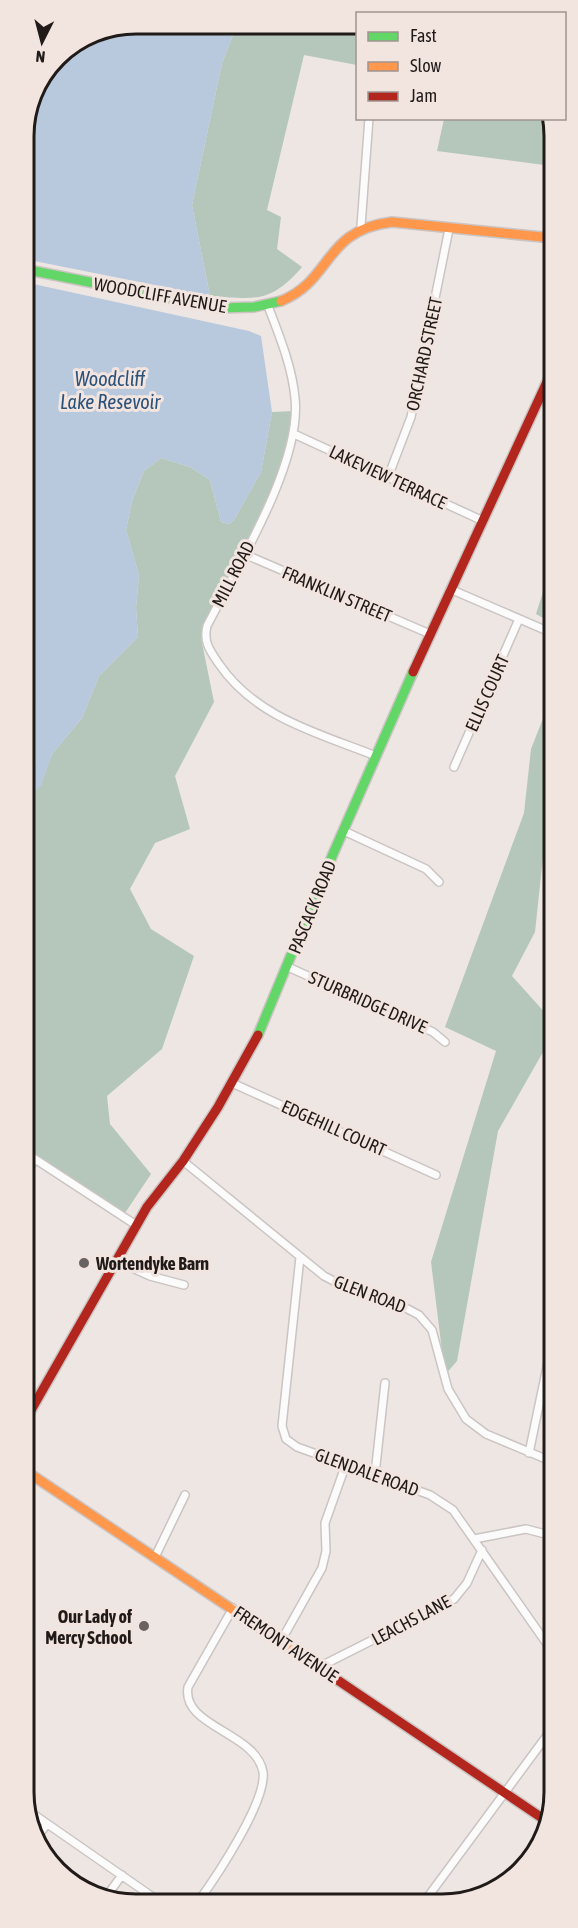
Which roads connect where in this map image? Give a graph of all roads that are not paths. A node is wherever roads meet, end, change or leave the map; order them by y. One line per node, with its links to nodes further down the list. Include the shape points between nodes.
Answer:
1 (369, 120): 2 (street)
2 (361, 226): 3 (street, via 392,222); 6 (street, WOODCLIFF AVENUE, via 348,235 300,290)
3 (449, 229): 4 (street); 9 (street, ORCHARD STREET, via 411,417)
4 (544, 237)
5 (35, 271): 6 (street, WOODCLIFF AVENUE, via 219,308)
6 (268, 306): 8 (street, MILL ROAD, via 293,381)
7 (544, 388): 10 (street, PASCACK ROAD)
8 (294, 434): 9 (street, LAKEVIEW TERRACE); 11 (street, MILL ROAD, via 284,469)
9 (388, 477): 10 (street, LAKEVIEW TERRACE)
10 (481, 520): 12 (street, PASCACK ROAD)
11 (244, 554): 15 (street, FRANKLIN STREET); 16 (street, MILL ROAD, via 207,626 208,647 240,690 269,712)
12 (450, 589): 13 (street); 15 (street, PASCACK ROAD)
13 (519, 619): 14 (street); 17 (street, ELLIS COURT)
14 (544, 629)
15 (430, 634): 16 (street, PASCACK ROAD)
16 (376, 756): 18 (street, PASCACK ROAD)
17 (454, 767)
18 (344, 831): 19 (street, via 426,869); 20 (street, PASCACK ROAD)
19 (439, 882)
20 (288, 967): 21 (street, STURBRIDGE DRIVE, via 433,1032); 22 (street, PASCACK ROAD, via 261,1030)
21 (445, 1042)
22 (232, 1083): 24 (street, PASCACK ROAD); 25 (street, EDGEHILL COURT)
23 (34, 1160): 26 (street)
24 (183, 1161): 26 (street, PASCACK ROAD); 27 (street, GLEN ROAD)
25 (436, 1176)
26 (136, 1225): 28 (street, PASCACK ROAD)
27 (300, 1257): 33 (street, GLEN ROAD, via 338,1284 419,1315 432,1330 448,1389 466,1419 486,1434); 35 (street, GLENDALE ROAD, via 283,1432 297,1447)
28 (115, 1260): 29 (street, via 150,1276); 32 (street, PASCACK ROAD)
29 (184, 1285)
30 (385, 1383): 36 (street)
31 (543, 1385): 33 (street)
32 (34, 1404)
33 (529, 1453): 34 (street, GLEN ROAD)
34 (543, 1458)
35 (346, 1464): 36 (street, GLENDALE ROAD); 45 (street, via 325,1523 322,1568)
36 (375, 1474): 40 (street, GLENDALE ROAD, via 442,1501 457,1514)
37 (34, 1476): 42 (street, FREMONT AVENUE)
38 (185, 1495): 42 (street)
39 (543, 1533): 40 (street, via 526,1529)
40 (474, 1539): 41 (street, GLENDALE ROAD)
41 (482, 1550): 44 (street, GLENDALE ROAD); 46 (street, LEACHS LANE, via 467,1583 454,1599)
42 (155, 1557): 43 (street, FREMONT AVENUE)
43 (233, 1608): 45 (street, FREMONT AVENUE); 56 (street, via 191,1681 188,1700 195,1711 256,1755 263,1780 239,1836)
44 (543, 1638)
45 (281, 1641): 46 (street, FREMONT AVENUE)
46 (319, 1667): 48 (street, FREMONT AVENUE)
47 (543, 1741): 48 (street)
48 (505, 1792): 50 (street, FREMONT AVENUE); 57 (street)
49 (38, 1817): 51 (street)
50 (540, 1817)
51 (47, 1824): 52 (street); 53 (street)
52 (42, 1830)
53 (122, 1875): 54 (street); 55 (street)
54 (111, 1890)
55 (149, 1894)
56 (203, 1894)
57 (430, 1894)

